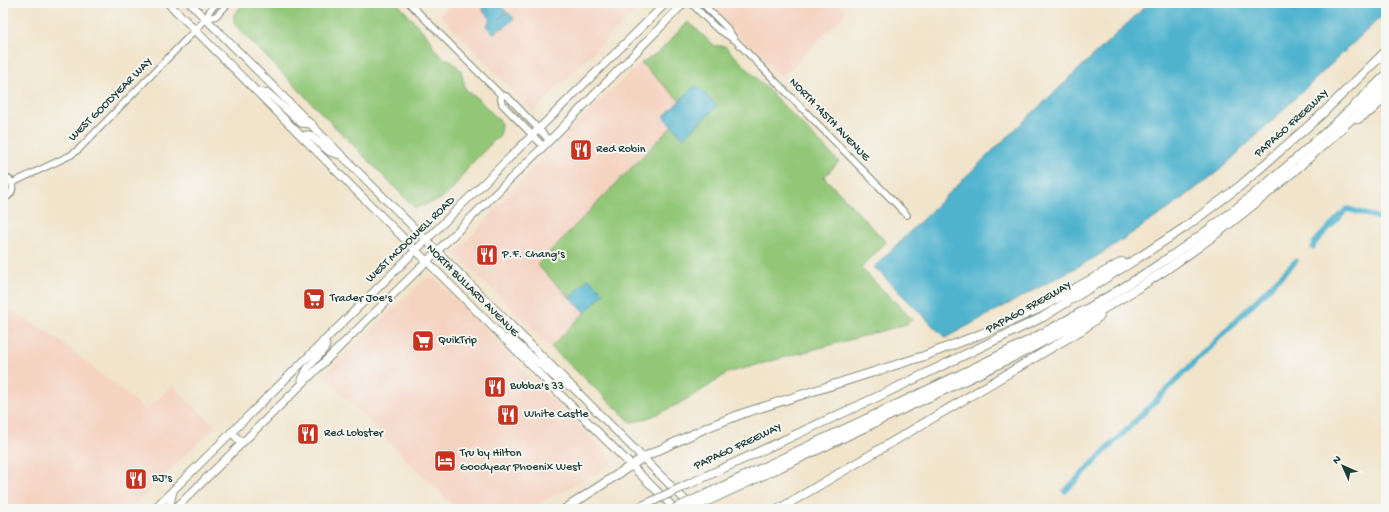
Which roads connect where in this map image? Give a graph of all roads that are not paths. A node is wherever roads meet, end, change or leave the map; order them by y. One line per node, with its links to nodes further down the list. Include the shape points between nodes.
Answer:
1 (168, 3): 11 (main road, NORTH BULLARD AVENUE)
2 (190, 3): 10 (main road, NORTH BULLARD AVENUE)
3 (217, 3): 10 (street)
4 (229, 3): 10 (street, via 216,16)
5 (409, 3): 19 (street)
6 (666, 3): 23 (main road, WEST MCDOWELL ROAD)
7 (684, 3): 26 (main road)
8 (691, 3): 12 (street, NORTH 145TH AVENUE, via 716,27)
9 (702, 3): 12 (street, NORTH 145TH AVENUE, via 727,28)
10 (206, 19): 11 (street, WEST GOODYEAR WAY); 21 (main road, NORTH BULLARD AVENUE)
11 (196, 30): 18 (main road, NORTH BULLARD AVENUE); 30 (street, WEST GOODYEAR WAY, via 79,149)
12 (735, 40): 32 (street, NORTH 145TH AVENUE)
13 (1386, 45): 15 (highway)
14 (1386, 51): 15 (highway, PAPAGO FREEWAY)
15 (1373, 64): 36 (highway, PAPAGO FREEWAY, via 1322,114 1240,186 1184,228)
16 (1386, 75): 48 (highway, via 1297,159 1236,210 1121,289 1060,325)
17 (1386, 86): 22 (highway)
18 (257, 92): 21 (main road, via 269,94 301,123); 25 (main road, NORTH BULLARD AVENUE)
19 (500, 94): 23 (street, via 508,97); 24 (street, via 502,104)
20 (1386, 96): 22 (highway, via 1372,110)
21 (312, 124): 28 (main road, NORTH BULLARD AVENUE)
22 (1344, 128): 38 (highway, via 1250,209)
23 (539, 129): 24 (main road, WEST MCDOWELL ROAD); 26 (street)
24 (533, 135): 27 (street); 33 (main road, WEST MCDOWELL ROAD)
25 (303, 138): 28 (main road, via 310,135 330,152); 35 (main road, NORTH BULLARD AVENUE)
26 (550, 140): 27 (main road)
27 (543, 146): 34 (main road)
28 (344, 156): 33 (main road, NORTH BULLARD AVENUE)
29 (3, 176): 30 (street)
30 (12, 183): 31 (street, via 10,194)
31 (3, 199)
32 (907, 215)
33 (427, 240): 34 (main road, NORTH BULLARD AVENUE); 35 (main road, WEST MCDOWELL ROAD)
34 (438, 250): 37 (main road); 42 (main road, NORTH BULLARD AVENUE)
35 (416, 251): 37 (main road, NORTH BULLARD AVENUE); 40 (main road, WEST MCDOWELL ROAD)
36 (1138, 258): 45 (highway, via 1118,264 1038,309 981,334 924,356 732,417); 53 (highway, PAPAGO FREEWAY, bridge, via 1043,316 875,398)
37 (427, 261): 39 (main road, NORTH BULLARD AVENUE); 41 (main road)
38 (1124, 296): 48 (highway, via 1010,360); 57 (highway, via 1083,329)
39 (504, 339): 42 (main road, via 513,340 560,382); 46 (main road, NORTH BULLARD AVENUE)
40 (323, 340): 41 (main road, via 325,348 307,370); 43 (main road, WEST MCDOWELL ROAD)
41 (300, 386): 44 (main road)
42 (573, 387): 45 (main road, NORTH BULLARD AVENUE)
43 (231, 432): 44 (main road); 47 (main road, WEST MCDOWELL ROAD)
44 (242, 443): 51 (main road)
45 (644, 458): 46 (highway); 56 (main road, NORTH BULLARD AVENUE)
46 (632, 465): 52 (highway); 54 (main road, NORTH BULLARD AVENUE)
47 (173, 490): 49 (main road, WEST MCDOWELL ROAD); 50 (main road, via 170,504)
48 (701, 501): 54 (highway, bridge); 55 (highway, bridge)
49 (154, 509)
50 (164, 509)
51 (175, 509)
52 (565, 509)
53 (636, 509)
54 (674, 509)
55 (691, 509)
56 (694, 509)
57 (779, 509)

